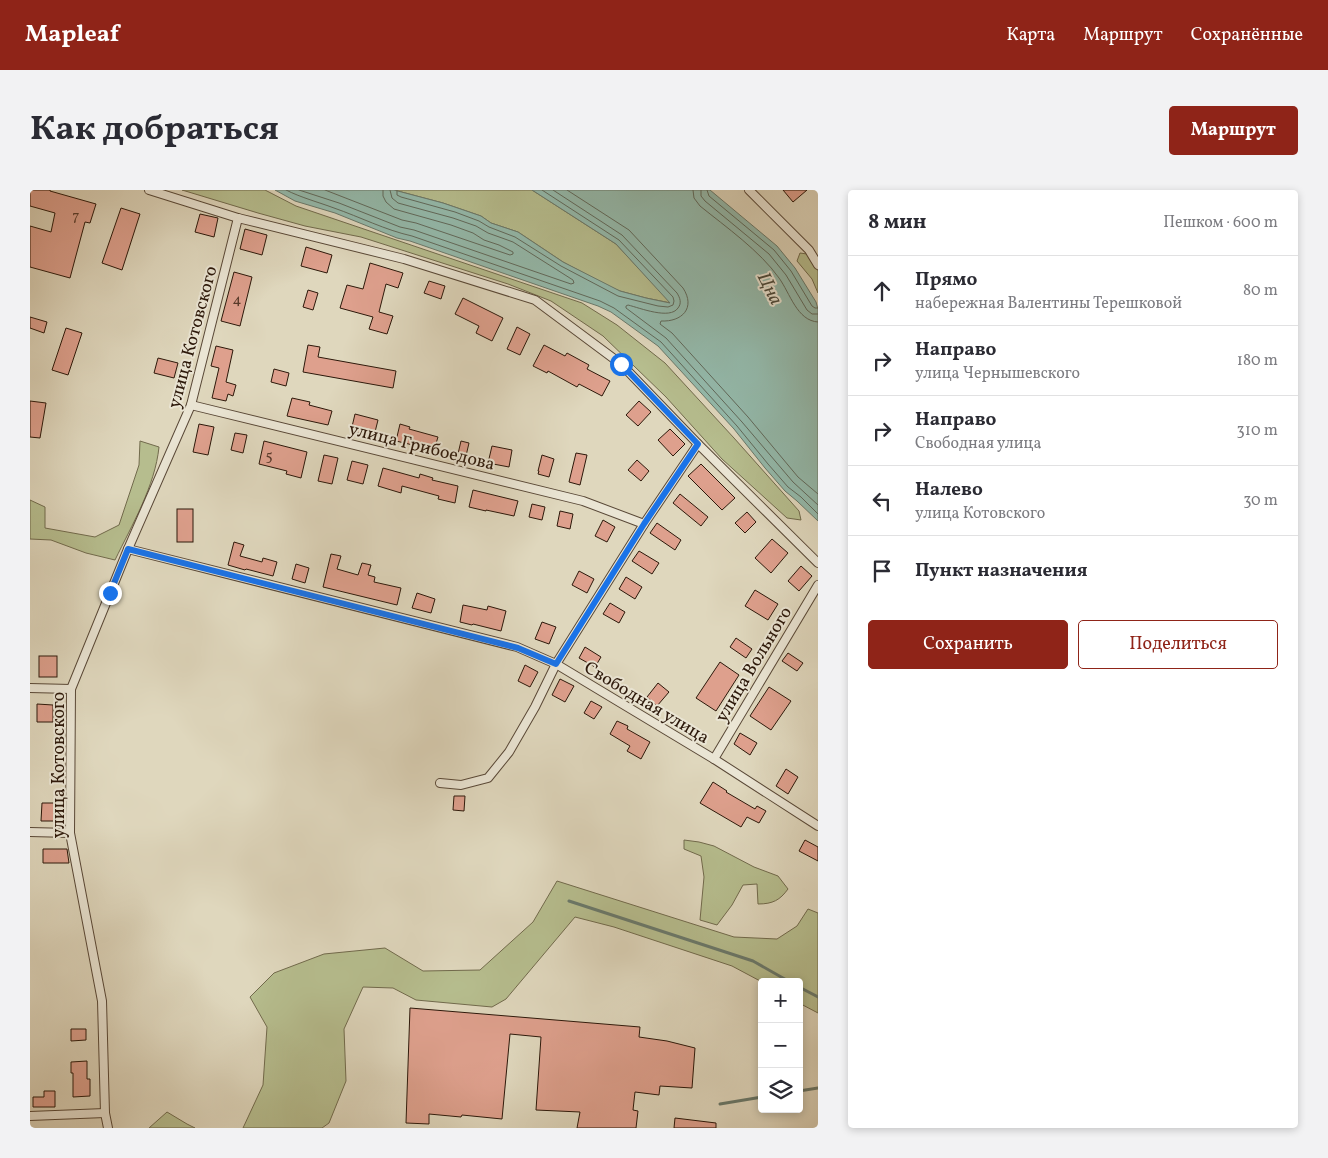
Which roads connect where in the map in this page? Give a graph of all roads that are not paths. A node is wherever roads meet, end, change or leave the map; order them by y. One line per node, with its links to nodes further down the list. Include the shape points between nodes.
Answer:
1 (149, 190): 3 (street)
2 (749, 190): 4 (street, via 808,250)
3 (238, 218): 5 (street, улица Котовского); 6 (street, via 404,259 535,300 621,364)
4 (818, 265)
5 (191, 405): 7 (street, улица Грибоедова, via 583,501); 8 (street, улица Котовского)
6 (698, 444): 7 (street); 9 (street)
7 (644, 524): 11 (street)
8 (128, 549): 11 (street, Свободная улица, via 518,648); 13 (street, улица Котовского)
9 (818, 563)
10 (818, 585): 14 (street, улица Вольного)
11 (556, 664): 14 (street, Свободная улица); 15 (street, via 536,707 509,752 488,778 461,785)
12 (30, 688): 13 (street)
13 (70, 689): 18 (street, улица Котовского)
14 (714, 759): 16 (street, Свободная улица)
15 (440, 783)
16 (818, 826)
17 (30, 832): 18 (street)
18 (70, 833): 19 (street, улица Котовского, via 102,1001)
19 (105, 1113): 20 (street); 21 (street, улица Котовского)
20 (30, 1116)
21 (108, 1128)

